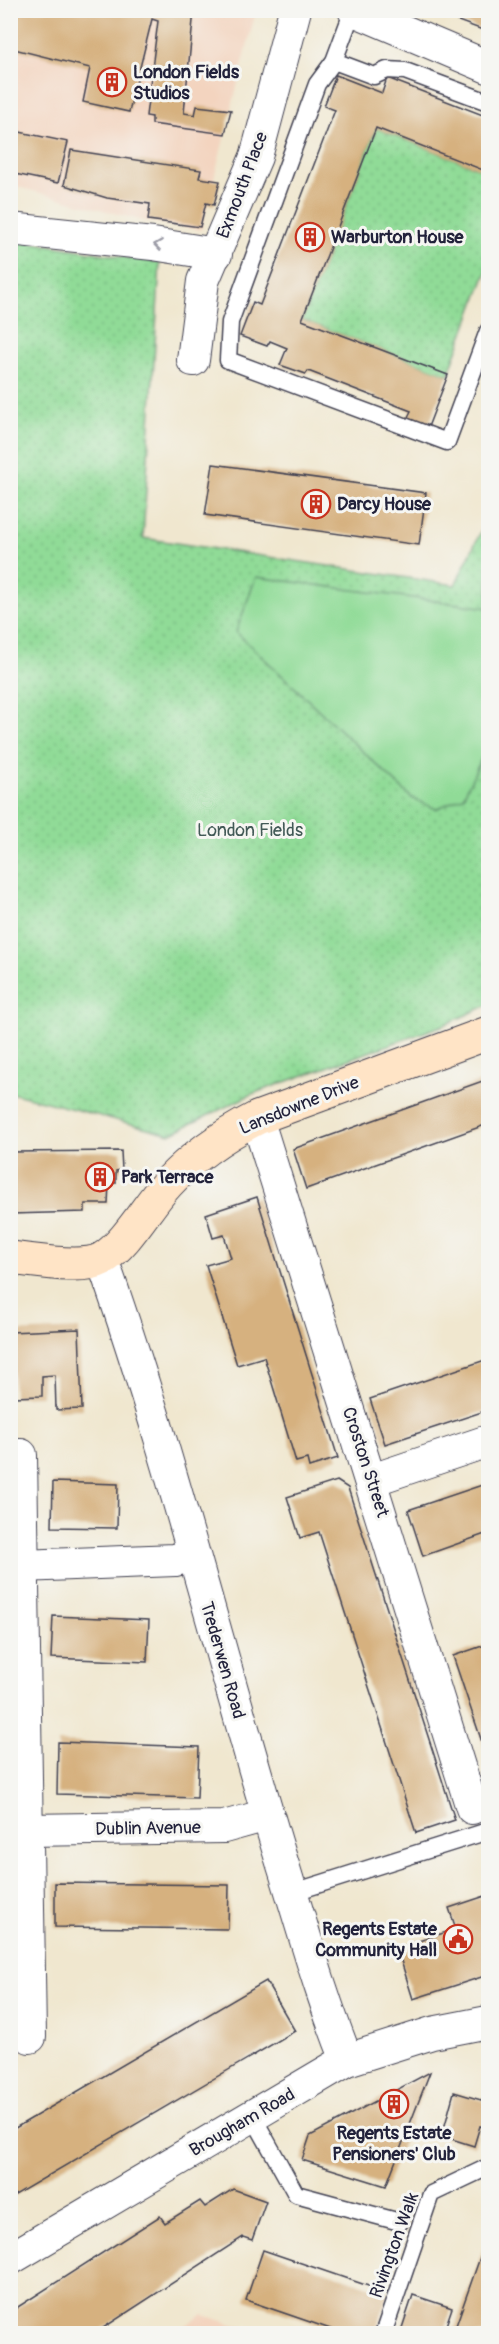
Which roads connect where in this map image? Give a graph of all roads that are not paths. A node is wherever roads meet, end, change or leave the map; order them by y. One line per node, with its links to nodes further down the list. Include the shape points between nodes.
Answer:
1 (294, 10): 7 (street, Exmouth Place, via 256,158)
2 (364, 12): 3 (lane); 4 (street)
3 (334, 61): 5 (lane, via 374,76 387,70 405,71); 8 (lane, via 317,84 230,322 228,360 447,442)
4 (489, 67)
5 (489, 102)
6 (10, 229): 7 (street, one-way to 6)
7 (216, 254): 9 (street, Exmouth Place, via 203,281)
8 (489, 331)
9 (193, 360)
10 (489, 1033): 11 (street, Lansdowne Drive)
11 (257, 1118): 13 (street, Lansdowne Drive, via 207,1147 168,1183); 16 (street, Croston Street)
12 (10, 1258): 13 (street, via 73,1264)
13 (102, 1259): 17 (street, Trederwen Road)
14 (489, 1441): 16 (street)
15 (10, 1455): 18 (street, via 21,1455)
16 (372, 1480): 21 (street, Croston Street)
17 (193, 1555): 18 (street, via 175,1560); 20 (street, Trederwen Road)
18 (22, 1566): 19 (street)
19 (18, 1761): 22 (street)
20 (267, 1815): 22 (street, Dublin Avenue, via 224,1827); 23 (street, Trederwen Road)
21 (481, 1819): 23 (lane)
22 (27, 1830): 25 (street)
23 (291, 1893): 26 (street, Trederwen Road)
24 (489, 2022): 26 (street, Brougham Road, via 432,2033)
25 (30, 2037)
26 (347, 2060): 27 (street, Brougham Road)
27 (252, 2115): 29 (lane, via 295,2199); 30 (street, Brougham Road)
28 (489, 2168): 31 (lane, Rivington Walk, via 431,2194)
29 (400, 2222)
30 (10, 2259)
31 (383, 2334)

